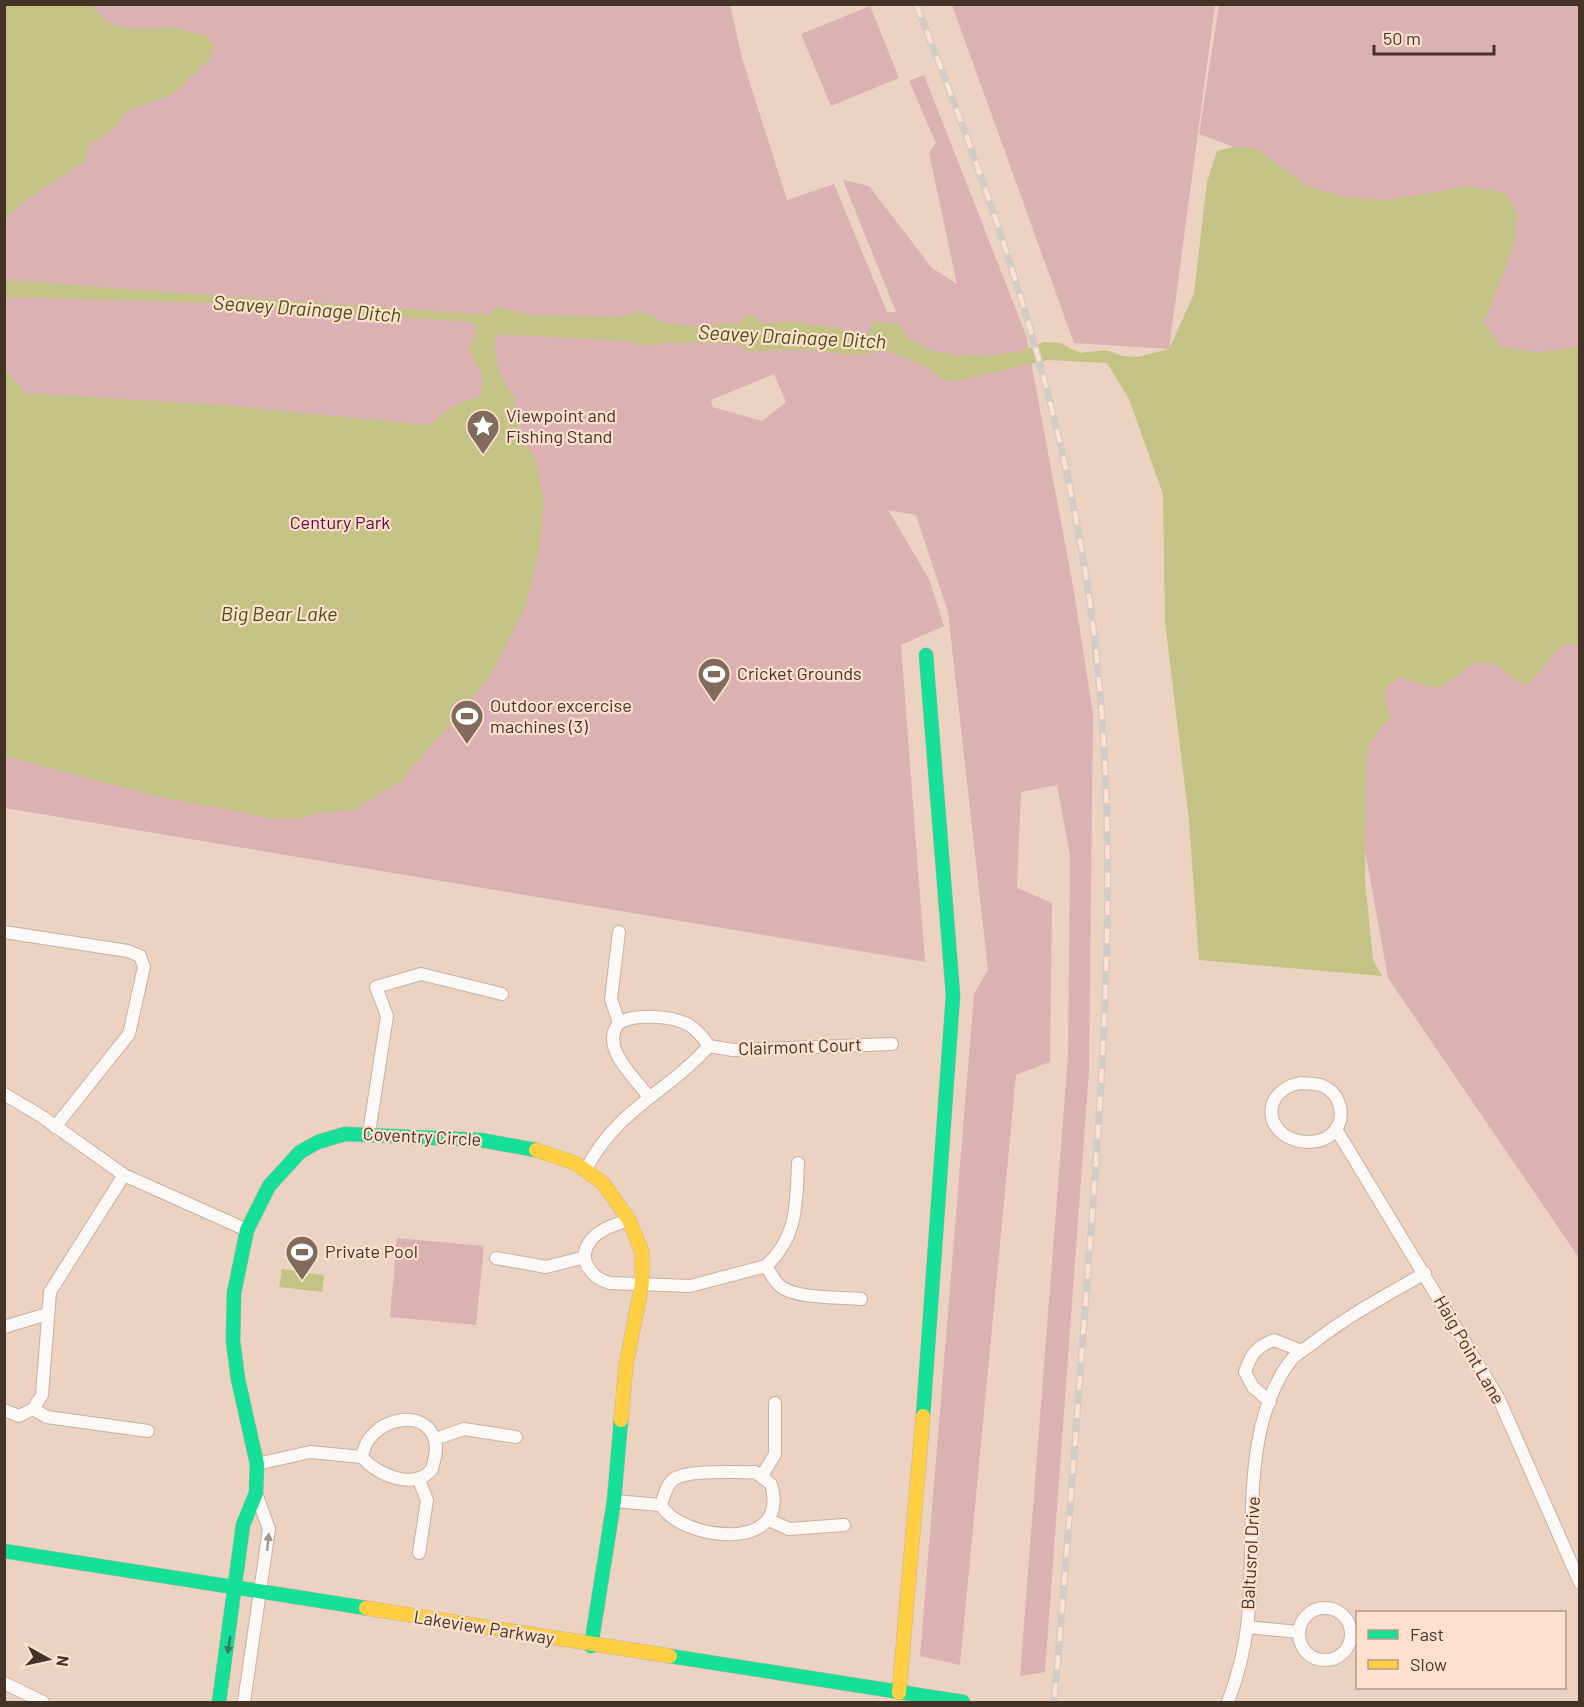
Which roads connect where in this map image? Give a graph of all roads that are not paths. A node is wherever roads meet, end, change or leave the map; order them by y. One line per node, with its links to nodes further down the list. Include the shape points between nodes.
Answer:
1 (926, 655): 52 (street, via 953,995 926,1399)
2 (4, 932): 10 (street, via 128,951 141,956 144,967 129,1034)
3 (619, 932): 5 (street, via 611,999)
4 (502, 994): 12 (street, via 421,974 376,987 387,1016)
5 (619, 1023): 7 (street, via 632,1017 686,1024 700,1033); 9 (street, via 612,1038 613,1048)
6 (892, 1044): 7 (street, Clairmont Court, via 734,1050)
7 (709, 1046): 9 (street)
8 (4, 1094): 10 (street)
9 (648, 1096): 14 (street, via 611,1129)
10 (55, 1127): 15 (street)
11 (1336, 1129): 11 (street, via 1340,1106 1329,1089 1300,1083 1290,1085 1276,1097 1271,1116 1279,1133 1287,1139 1316,1142); 21 (street, Haig Point Lane)
12 (369, 1133): 14 (street, Coventry Circle, via 507,1143 539,1150); 17 (street, Coventry Circle, via 345,1134 300,1152 269,1186)
13 (798, 1163): 20 (street, via 792,1230 780,1253)
14 (585, 1169): 16 (street, Coventry Circle, via 603,1183)
15 (124, 1175): 17 (street); 24 (street, via 50,1292)
16 (629, 1220): 18 (street, via 615,1224 590,1241); 22 (street, Coventry Circle, via 642,1252)
17 (247, 1230): 35 (street, Coventry Circle, via 234,1293 233,1341)
18 (585, 1257): 19 (street, via 546,1267); 22 (street, via 586,1266 598,1280)
19 (496, 1258)
20 (766, 1266): 22 (street, via 690,1286); 23 (street, via 779,1286 798,1294)
21 (1425, 1273): 26 (street, Baltusrol Drive); 45 (street, Haig Point Lane, via 1499,1399)
22 (642, 1284): 39 (street, Coventry Circle, via 626,1365)
23 (861, 1299)
24 (47, 1314): 25 (street); 29 (street, via 42,1395)
25 (4, 1327)
26 (1302, 1352): 28 (street, Baltusrol Drive, via 1292,1360); 28 (street, via 1274,1340 1259,1346 1250,1357 1245,1372 1249,1382)
27 (775, 1402): 36 (street, via 775,1454)
28 (1270, 1402): 48 (street, Baltusrol Drive, via 1254,1480)
29 (33, 1409): 30 (street, via 19,1416); 31 (street, via 47,1417)
30 (4, 1410)
31 (148, 1431)
32 (516, 1437): 33 (street, via 464,1429)
33 (435, 1439): 34 (street, via 423,1425 394,1421 377,1428 368,1438); 37 (street, via 432,1468)
34 (362, 1457): 35 (street, via 310,1452); 37 (street, via 368,1465 385,1473 408,1481)
35 (257, 1464): 38 (street, Coventry Circle)
36 (762, 1476): 40 (street, via 755,1472 684,1475 665,1490); 41 (street, via 773,1490)
37 (419, 1480): 44 (street, via 427,1500)
38 (256, 1493): 46 (street, Coventry Circle, via 243,1525); 47 (street, Coventry Circle, one-way to 38, via 269,1529)
39 (614, 1501): 40 (street); 50 (street, Coventry Circle)
40 (661, 1505): 41 (street, via 666,1513 716,1534 751,1533)
41 (769, 1520): 42 (street, via 789,1529)
42 (844, 1525)
43 (4, 1551): 46 (street, Lakeview Parkway)
44 (419, 1553)
45 (1580, 1583)
46 (236, 1588): 47 (street, Lakeview Parkway); 54 (street, Coventry Circle, one-way to 54)
47 (262, 1592): 50 (street, Lakeview Parkway); 55 (street, Coventry Circle)
48 (1247, 1627): 49 (street); 57 (street, Baltusrol Drive)
49 (1299, 1632): 49 (street, via 1305,1652 1320,1660 1344,1652 1351,1636 1346,1619 1323,1608 1308,1614)
50 (591, 1646): 52 (street, Lakeview Parkway)
51 (4, 1683): 53 (street)
52 (899, 1693): 56 (street, Lakeview Parkway)
53 (42, 1702)
54 (219, 1702)
55 (244, 1702)
56 (963, 1702)
57 (1228, 1702)

